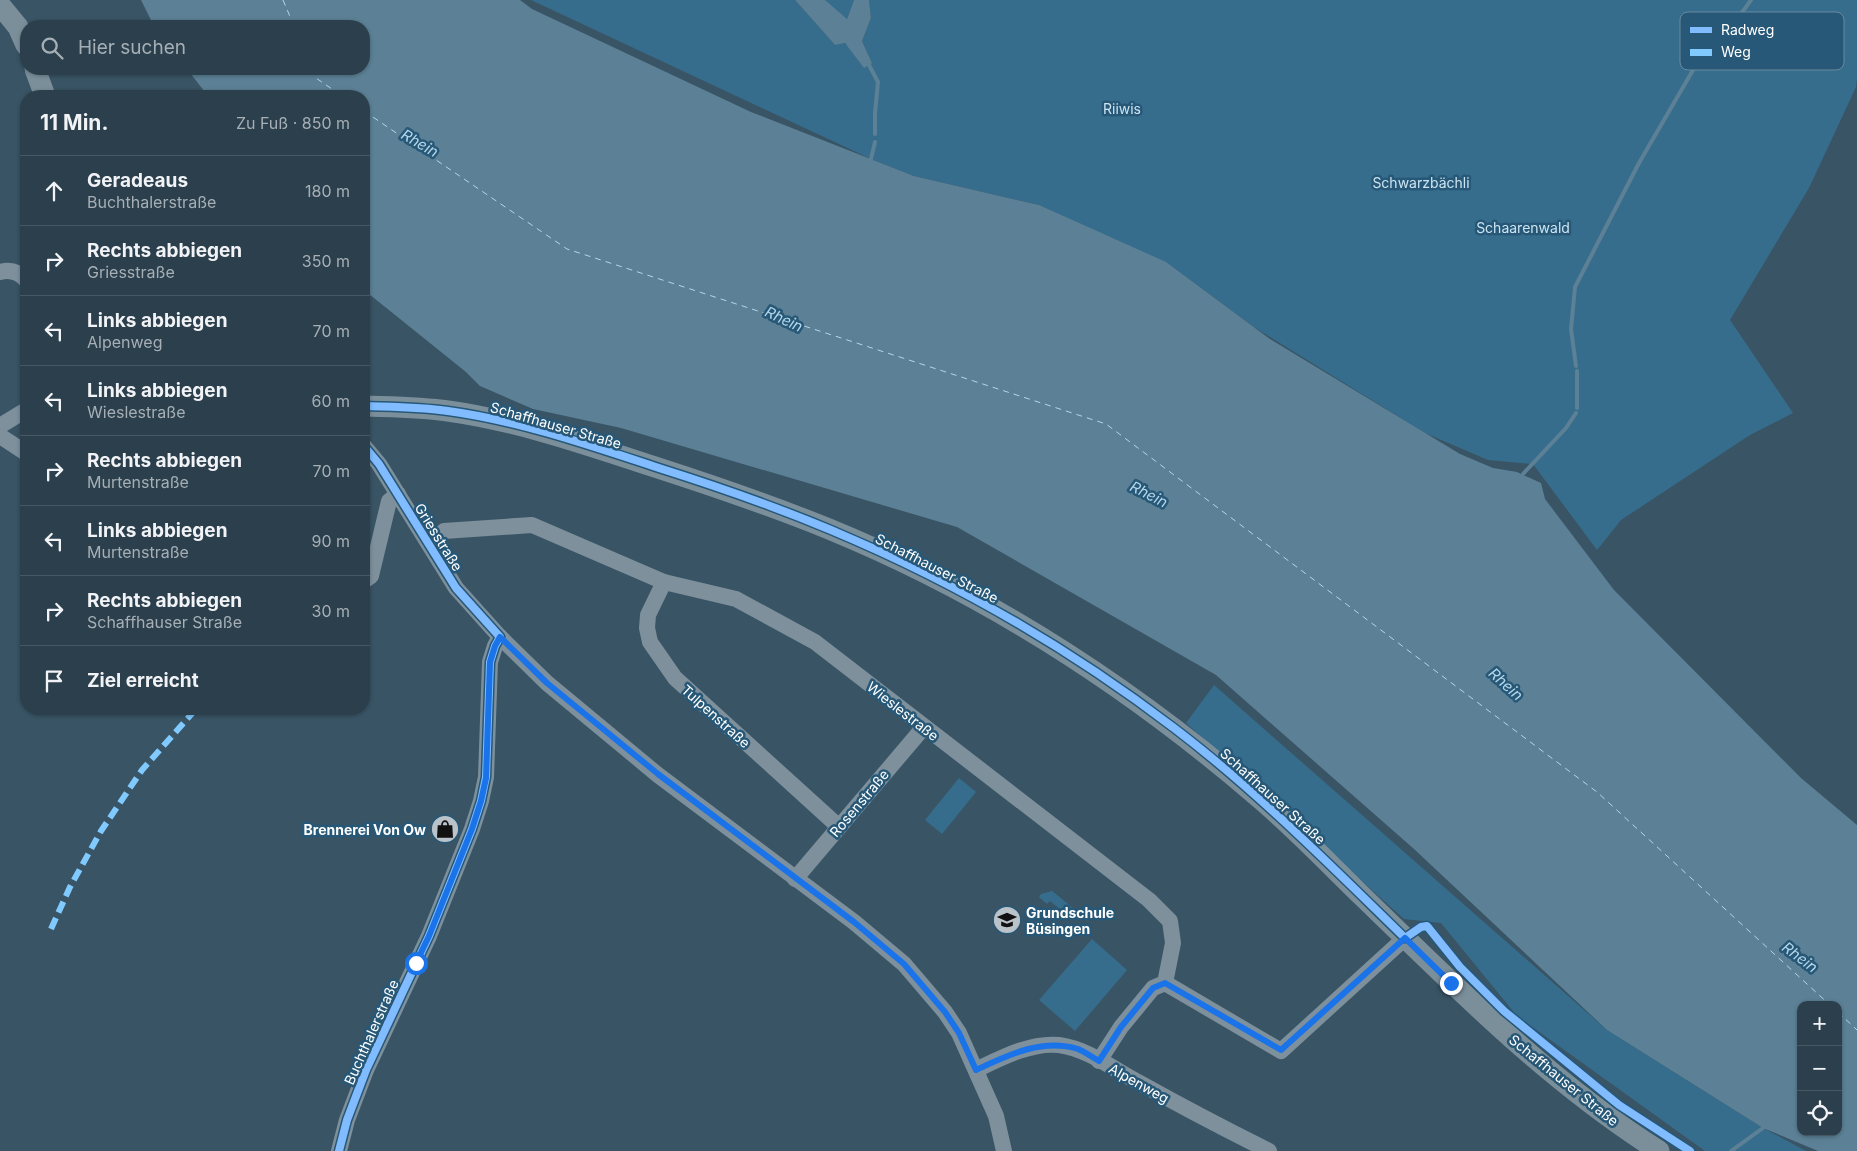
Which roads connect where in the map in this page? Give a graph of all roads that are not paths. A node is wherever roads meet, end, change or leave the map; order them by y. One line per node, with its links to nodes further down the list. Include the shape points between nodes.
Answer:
1 (4, 4): 2 (main road)
2 (20, 32)
3 (37, 75): 4 (main road)
4 (43, 90)
5 (0, 272): 6 (street, via 6,270)
6 (20, 275)
7 (370, 406): 21 (main road, Schaffhauser Straße, via 449,411 558,436 770,506 918,570 1055,646 1174,728 1259,797)
8 (20, 414): 9 (street)
9 (0, 426)
10 (0, 436): 11 (street)
11 (20, 449)
12 (370, 453): 13 (street, Griesstraße)
13 (398, 494): 15 (street, via 389,500); 17 (street, Griesstraße, via 456,588)
14 (444, 531): 16 (street, Wieslestraße, via 532,525)
15 (370, 576)
16 (664, 582): 18 (street, Wieslestraße, via 736,599 815,642); 19 (street, Tulpenstraße, via 648,615 647,628 650,642 675,678)
17 (500, 637): 20 (street, Griesstraße, via 547,683 658,774); 25 (street, Buchthalerstraße, via 490,662 486,778 481,801 429,936 366,1070 347,1120)
18 (924, 727): 19 (street, Rosenstraße); 22 (street, Wieslestraße, via 1149,900 1170,921 1173,943)
19 (838, 826): 20 (street, Rosenstraße)
20 (796, 879): 24 (street, Griesstraße, via 904,964 945,1012)
21 (1405, 938): 22 (street, via 1281,1050); 28 (main road, Schaffhauser Straße, via 1520,1046 1588,1103)
22 (1165, 983): 23 (street, via 1153,988 1121,1027)
23 (1099, 1061): 24 (street, Alpenweg, via 1079,1050 1058,1045 1017,1052); 27 (street, Alpenweg)
24 (976, 1070): 26 (street, Griesstraße, via 996,1116)
25 (340, 1151)
26 (1004, 1151)
27 (1269, 1151)
28 (1659, 1151)

